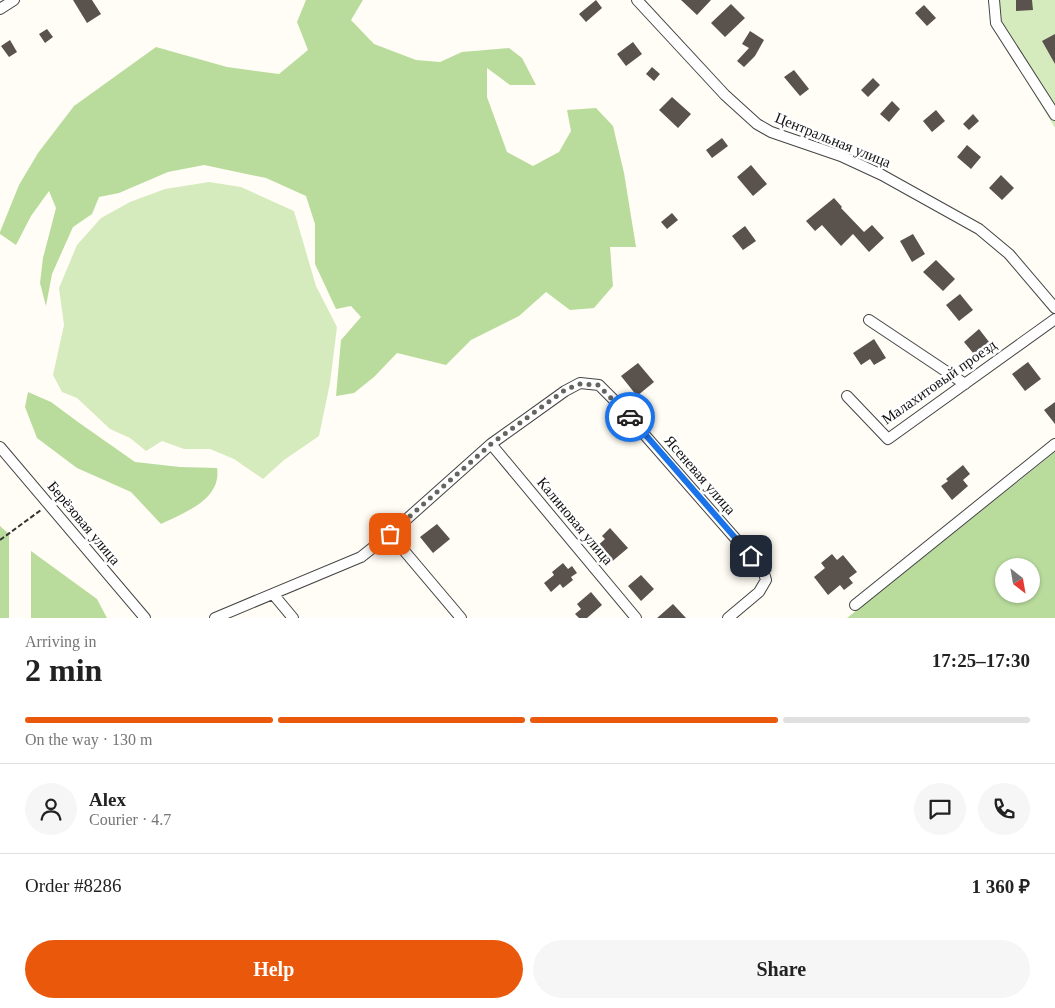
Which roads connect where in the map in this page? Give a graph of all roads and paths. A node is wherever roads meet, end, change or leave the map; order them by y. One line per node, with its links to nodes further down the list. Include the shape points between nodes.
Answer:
1 (14, 0): 4 (street)
2 (636, 0): 6 (street, Центральная улица, via 725,95 757,124 882,175 979,229 1009,254)
3 (994, 0): 5 (street, via 996,23)
4 (0, 8)
5 (1055, 115)
6 (1055, 308)
7 (1055, 319): 9 (street, Малахитовый проезд)
8 (869, 320): 9 (street)
9 (965, 384): 10 (street, Малахитовый проезд, via 888,439)
10 (847, 396)
11 (491, 444): 15 (street); 23 (street, Калиновая улица); 24 (street, Ясеневая улица, via 565,390 580,384 598,385 763,570 766,580 759,592)
12 (1055, 444): 18 (street)
13 (0, 447): 14 (street, Берёзовая улица)
14 (49, 504): 16 (path); 19 (street, Берёзовая улица)
15 (390, 534): 17 (street, via 361,556); 22 (street)
16 (0, 540)
17 (273, 594): 20 (street); 21 (street)
18 (855, 605)
19 (145, 618)
20 (216, 618)
21 (293, 618)
22 (461, 618)
23 (636, 618)
24 (728, 618)

